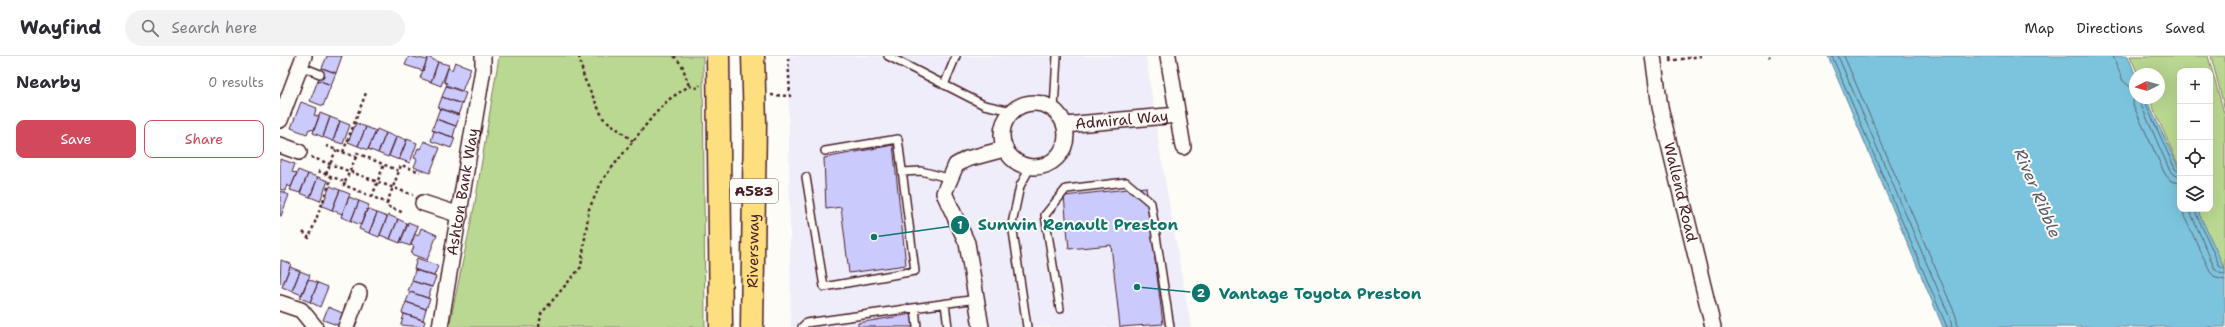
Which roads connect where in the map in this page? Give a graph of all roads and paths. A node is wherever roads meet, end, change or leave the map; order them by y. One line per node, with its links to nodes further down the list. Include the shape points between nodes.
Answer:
1 (483, 56): 57 (street, Ashton Bank Way)
2 (579, 56): 28 (path, via 584,78 602,118)
3 (674, 56): 18 (path, via 682,65)
4 (718, 56): 27 (highway, Riversway / A583)
5 (732, 56): 27 (highway, A583, via 732,98)
6 (753, 56): 71 (highway, Riversway / A583, via 755,123)
7 (788, 56): 21 (path, via 790,96)
8 (888, 56): 17 (lane)
9 (956, 56): 17 (lane)
10 (1057, 56): 22 (lane)
11 (1168, 56): 24 (street)
12 (1652, 56): 79 (street, Wallend Road, via 1660,107)
13 (1670, 56): 14 (path, via 1671,61)
14 (1701, 56)
15 (302, 61): 16 (lane); 25 (street)
16 (320, 74)
17 (944, 85): 23 (lane, via 984,105)
18 (689, 86): 19 (path); 28 (path, via 668,100)
19 (698, 88)
20 (366, 93): 36 (path)
21 (770, 95)
22 (1054, 109): 23 (street, Admiral Way, via 1033,102); 26 (street, Admiral Way)
23 (1012, 111): 32 (street, via 1005,120 1001,136)
24 (1178, 115): 26 (street, Admiral Way); 31 (street)
25 (280, 120)
26 (1065, 125): 40 (street, Admiral Way, via 1064,146 1059,156 1050,163)
27 (720, 132): 70 (highway, Riversway / A583)
28 (633, 141): 69 (path, via 603,179 589,209 581,267 541,314)
29 (280, 145): 35 (street)
30 (326, 146): 33 (path)
31 (1183, 147)
32 (1004, 149): 40 (street, via 1015,162); 49 (street, via 967,159 956,165)
33 (336, 150): 36 (path); 38 (path)
34 (825, 151): 45 (lane, via 898,139)
35 (299, 152): 38 (path)
36 (342, 152): 37 (path)
37 (356, 157): 39 (path, via 357,153); 42 (path)
38 (329, 164): 42 (path); 46 (path)
39 (384, 164): 43 (path); 51 (path)
40 (1030, 168): 77 (lane, via 1020,186 1012,224)
41 (318, 171): 46 (path)
42 (349, 171): 50 (path); 51 (path)
43 (399, 171): 44 (path, via 401,165); 52 (path)
44 (420, 172)
45 (902, 172): 48 (lane, via 915,271 824,287); 49 (lane, via 922,171)
46 (326, 174): 47 (path)
47 (332, 177): 50 (path); 58 (path, via 309,238)
48 (806, 177)
49 (948, 178): 60 (street, via 944,193 967,243)
50 (345, 182): 53 (path, via 344,185)
51 (377, 182): 52 (path); 53 (path)
52 (392, 187): 54 (path); 55 (path)
53 (372, 196): 54 (path)
54 (387, 203): 56 (path, via 386,206)
55 (423, 203): 57 (street)
56 (404, 213)
57 (460, 215): 68 (street, Ashton Bank Way)
58 (303, 232)
59 (359, 292): 67 (street)
60 (977, 299): 62 (lane); 76 (street)
61 (280, 303): 66 (street, via 301,310)
62 (945, 304): 63 (lane); 75 (lane)
63 (915, 308): 65 (lane); 74 (lane)
64 (1060, 309): 78 (lane, via 1045,215 1066,189 1126,182 1151,203)
65 (832, 319): 72 (lane, via 806,323); 73 (lane)
66 (315, 327)
67 (346, 327)
68 (440, 327)
69 (539, 327)
70 (722, 327)
71 (752, 327)
72 (802, 327)
73 (833, 327)
74 (917, 327)
75 (948, 327)
76 (981, 327)
77 (1027, 327)
78 (1170, 327)
79 (1713, 327)

